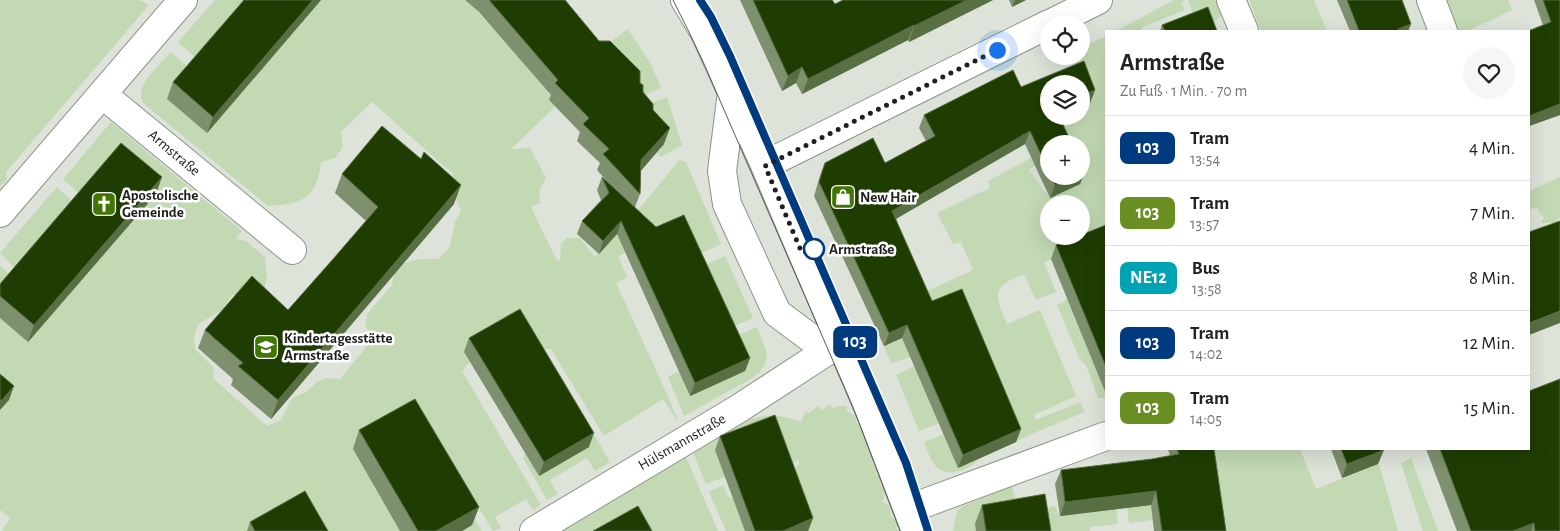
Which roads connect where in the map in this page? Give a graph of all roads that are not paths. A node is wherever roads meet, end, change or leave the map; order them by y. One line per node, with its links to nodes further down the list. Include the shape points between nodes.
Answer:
1 (183, 0): 11 (street)
2 (685, 0): 10 (street, via 705,33)
3 (1098, 0): 6 (street)
4 (1232, 0): 8 (street)
5 (1431, 0): 9 (street)
6 (1067, 15)
7 (1040, 28): 12 (street)
8 (1244, 30)
9 (1443, 30)
10 (732, 92): 12 (street); 15 (street, via 722,171 727,204 773,307 783,319)
11 (102, 94): 13 (street); 14 (street, Armstraße)
12 (765, 166): 15 (street)
13 (0, 213)
14 (292, 250)
15 (835, 347): 17 (street); 18 (street, Hülsmannstraße)
16 (1105, 436): 17 (street)
17 (913, 520)
18 (534, 531)

